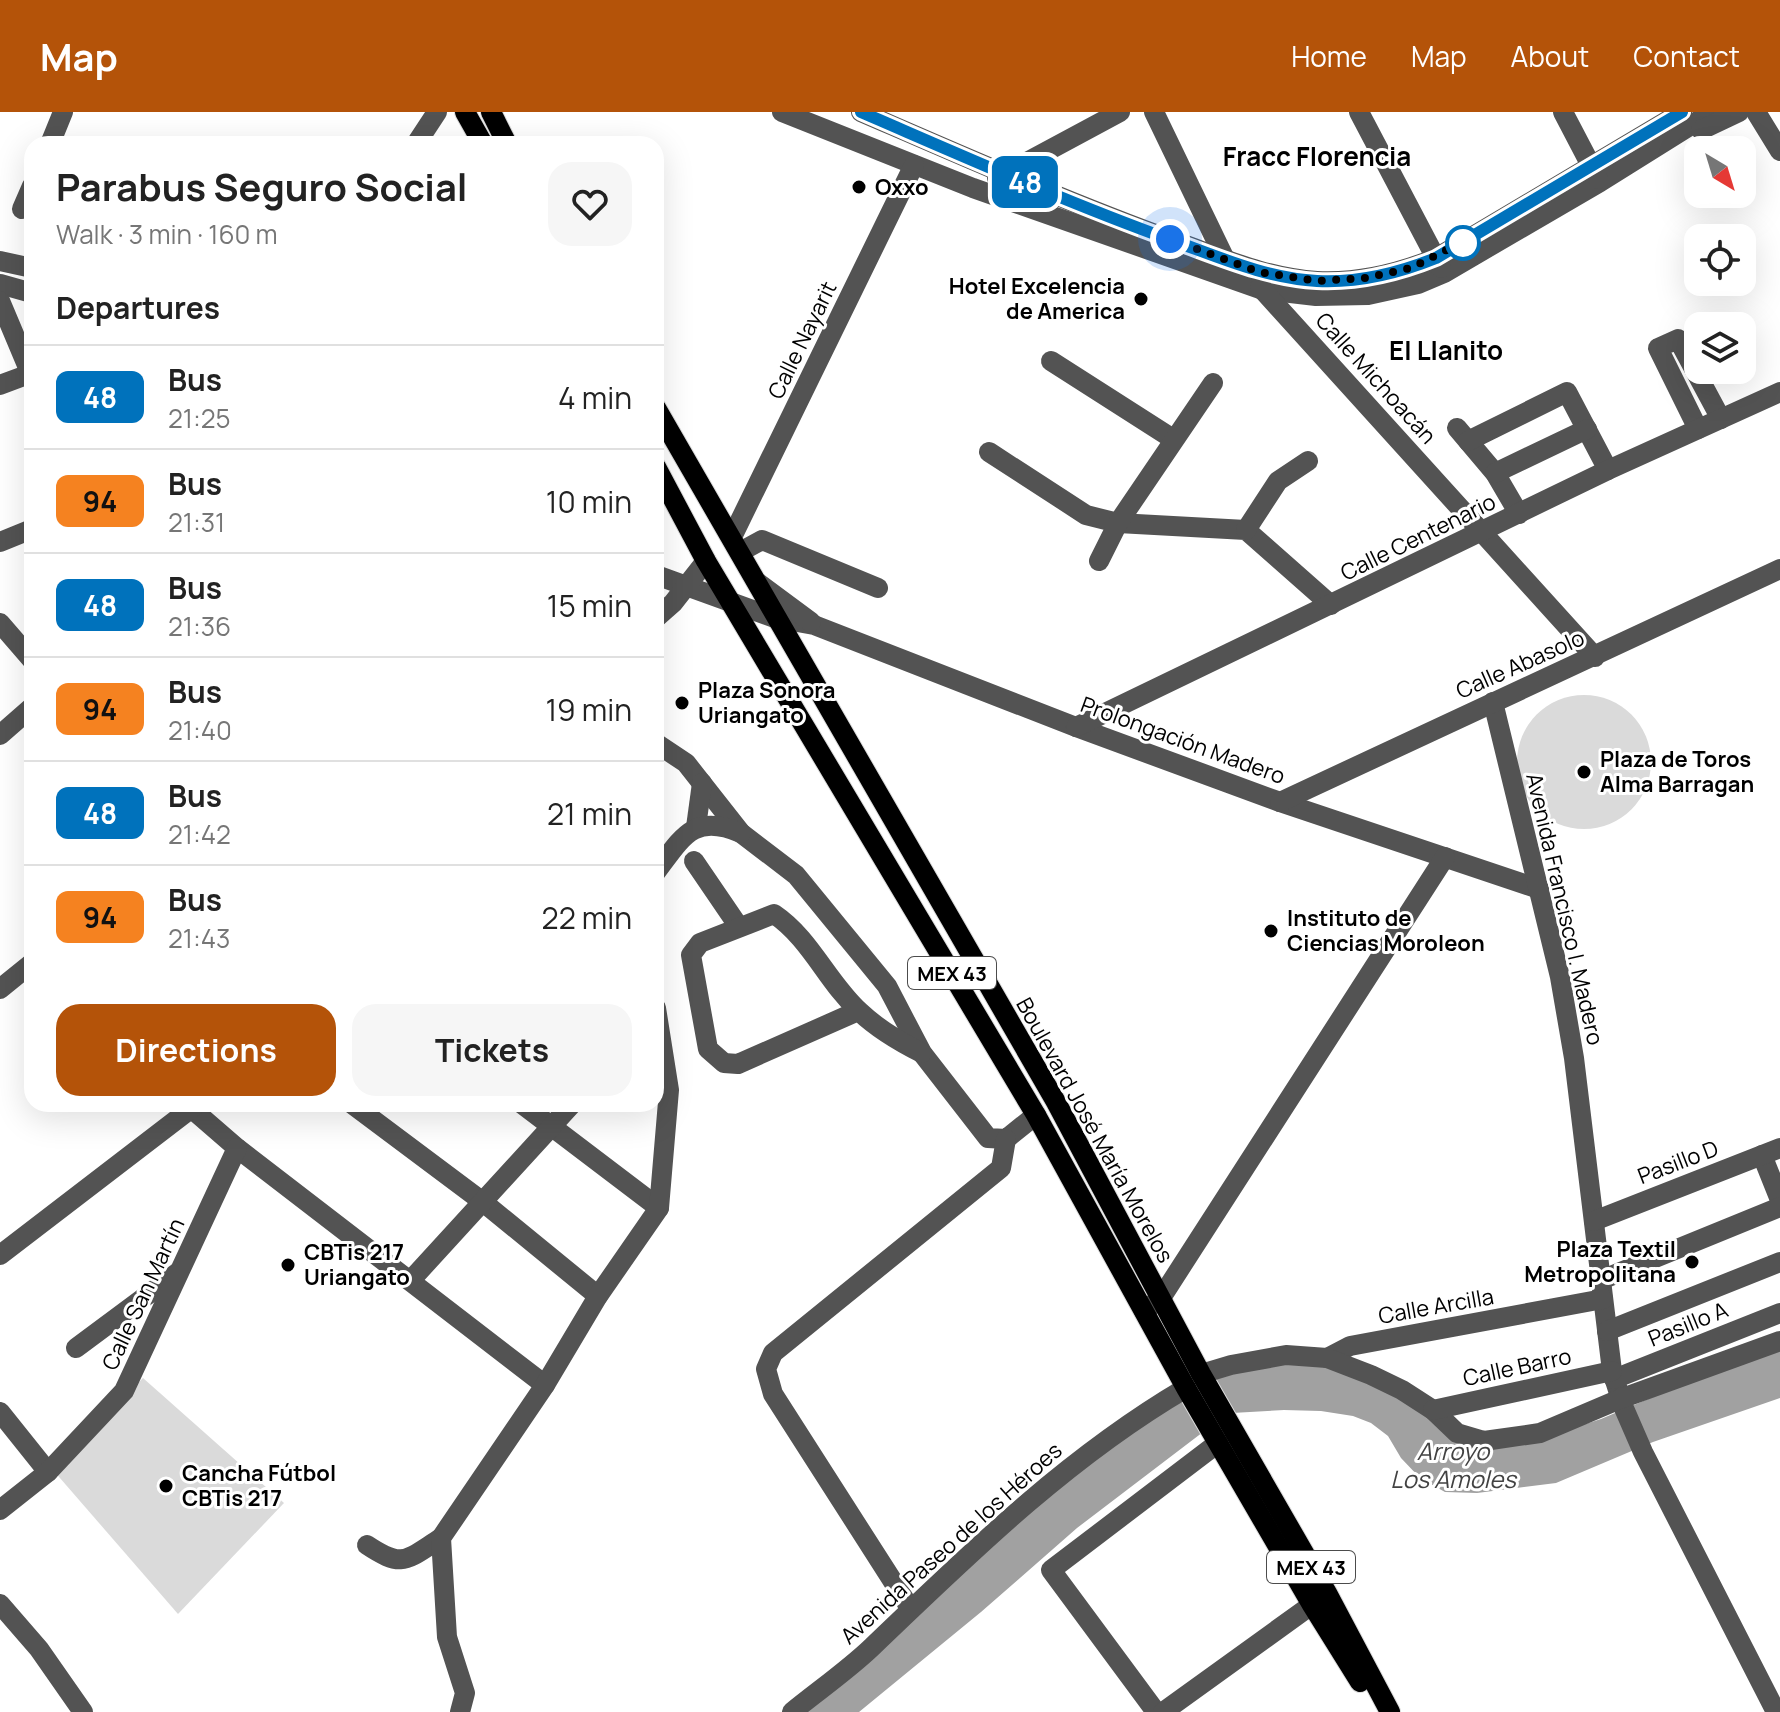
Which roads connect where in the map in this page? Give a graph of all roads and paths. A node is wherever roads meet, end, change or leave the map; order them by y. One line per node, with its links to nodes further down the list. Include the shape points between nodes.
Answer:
1 (63, 112): 15 (street)
2 (437, 112): 16 (street)
3 (465, 112): 17 (main road)
4 (782, 112): 21 (street)
5 (861, 112): 22 (street)
6 (1120, 112): 22 (street)
7 (1154, 112): 27 (street, Calle Michoacán)
8 (1359, 112): 30 (street)
9 (1563, 112): 23 (street)
10 (1682, 112): 23 (street)
11 (1712, 112): 19 (street)
12 (1739, 112): 19 (street)
13 (1756, 112): 20 (street)
14 (493, 114): 18 (main road)
15 (53, 136)
16 (421, 136)
17 (478, 136)
18 (503, 136)
19 (1664, 143): 23 (street)
20 (1780, 151)
21 (914, 165): 24 (street); 57 (street, Calle Nayarit)
22 (1005, 174): 24 (street); 27 (street)
23 (1596, 174): 30 (street)
24 (973, 188): 32 (street)
25 (24, 204): 26 (street)
26 (22, 209)
27 (1225, 259): 30 (street, via 1259,272 1318,281); 32 (street, Calle Michoacán)
28 (0, 261): 29 (street)
29 (24, 266)
30 (1440, 266): 32 (street, via 1418,284 1368,295)
31 (0, 284): 33 (street)
32 (1263, 290): 55 (street, Calle Michoacán)
33 (24, 291)
34 (0, 301): 35 (street)
35 (24, 358)
36 (1051, 361): 45 (street)
37 (24, 376): 39 (street)
38 (1213, 383): 45 (street)
39 (0, 385)
40 (1780, 392): 41 (street, Calle Centenario)
41 (1721, 419): 44 (street, Calle Centenario); 44 (street, via 1678,339 1658,348)
42 (664, 422): 57 (main road, Boulevard José María Morelos / MEX 43)
43 (1587, 429): 48 (street); 49 (street); 49 (street, via 1567,392 1463,435)
44 (1698, 429): 48 (street, Calle Centenario)
45 (1173, 439): 52 (street)
46 (989, 452): 52 (street, via 1086,515)
47 (1308, 461): 53 (street, via 1278,481)
48 (1608, 470): 51 (street, Calle Centenario)
49 (1495, 473): 51 (street)
50 (664, 482): 58 (main road, Boulevard José María Morelos / MEX 43)
51 (1519, 514): 55 (street, Calle Centenario)
52 (1118, 523): 53 (street); 59 (street)
53 (1246, 530): 66 (street)
54 (24, 532): 56 (street)
55 (1484, 532): 66 (street, Calle Centenario); 72 (street, Calle Michoacán)
56 (0, 542)
57 (736, 544): 58 (main road, via 719,538); 62 (main road, Boulevard José María Morelos / MEX 43); 64 (street, via 762,540)
58 (706, 561): 63 (street); 65 (main road, Boulevard José María Morelos / MEX 43)
59 (1099, 561)
60 (1780, 569): 72 (street, Calle Abasolo)
61 (664, 578): 63 (street, Prolongación Madero)
62 (757, 582): 65 (main road); 68 (main road, Boulevard José María Morelos / MEX 43); 70 (street, Prolongación Madero)
63 (685, 586): 65 (street, Prolongación Madero); 67 (street)
64 (878, 588)
65 (728, 599): 68 (street, Prolongación Madero); 97 (main road, Boulevard José María Morelos / MEX 43)
66 (1331, 605): 75 (street, Calle Centenario)
67 (664, 611)
68 (775, 618): 70 (street, Prolongación Madero); 113 (main road, Boulevard José María Morelos / MEX 43, via 1056,1102)
69 (0, 623): 71 (street)
70 (814, 625): 75 (street, Prolongación Madero)
71 (24, 651)
72 (1595, 657): 73 (street, Calle Abasolo)
73 (1493, 702): 79 (street, Calle Abasolo); 85 (street, Avenida Francisco I. Madero)
74 (24, 714): 76 (street)
75 (1076, 727): 79 (street, Prolongación Madero)
76 (0, 735)
77 (664, 748): 78 (street)
78 (702, 783): 80 (street); 81 (street)
79 (1280, 802): 82 (street, Prolongación Madero)
80 (696, 827): 81 (street, via 719,824); 83 (street)
81 (741, 833): 90 (street, via 796,875 887,986)
82 (1445, 857): 85 (street, Prolongación Madero); 113 (street)
83 (664, 861)
84 (694, 861): 86 (street)
85 (1539, 889): 106 (street, Avenida Francisco I. Madero, via 1574,1058)
86 (739, 927): 89 (street, via 774,914 792,926); 89 (street, via 700,943 691,955 708,1049 724,1063 738,1064)
87 (24, 970): 88 (street)
88 (0, 989)
89 (858, 1011): 90 (street)
90 (922, 1053): 99 (street, via 988,1138)
91 (187, 1112): 107 (street)
92 (199, 1112): 100 (street)
93 (363, 1112): 103 (street)
94 (533, 1112): 98 (street)
95 (565, 1112): 98 (street)
96 (661, 1112): 105 (street)
97 (1036, 1115): 99 (street); 114 (main road, Boulevard José María Morelos / MEX 43)
98 (553, 1127): 103 (street); 105 (street)
99 (1006, 1139): 132 (street, via 1001,1168 773,1353 766,1369 773,1394)
100 (237, 1148): 109 (street, Calle San Martín); 110 (street)
101 (1771, 1152): 102 (street); 106 (street, Pasillo D)
102 (1780, 1200)
103 (483, 1202): 110 (street); 112 (street)
104 (1780, 1207): 111 (street, Calle Arcilla)
105 (659, 1208): 112 (street)
106 (1594, 1221): 111 (street, Avenida Francisco I. Madero)
107 (0, 1255)
108 (1780, 1262): 116 (street)
109 (180, 1270): 118 (street); 126 (street, Calle San Martín, via 124,1391)
110 (411, 1280): 121 (street)
111 (1602, 1290): 116 (street, Avenida Francisco I. Madero); 119 (street, Calle Arcilla, via 1350,1346)
112 (598, 1296): 121 (street)
113 (1161, 1298): 114 (street); 120 (main road, Boulevard José María Morelos / MEX 43)
114 (1144, 1311): 120 (main road, Boulevard José María Morelos / MEX 43)
115 (1780, 1313): 122 (street, Pasillo A)
116 (1607, 1331): 122 (street, Avenida Francisco I. Madero)
117 (1780, 1341): 122 (street, Avenida Paseo de los Héroes)
118 (76, 1348)
119 (1327, 1358): 120 (street, Avenida Paseo de los Héroes, via 1286,1355 1231,1365); 123 (street, Avenida Paseo de los Héroes, via 1371,1375)
120 (1195, 1384): 125 (main road, Boulevard José María Morelos / MEX 43); 132 (street, Avenida Paseo de los Héroes, via 1138,1416 1063,1472)
121 (545, 1385): 128 (street)
122 (1617, 1389): 123 (street, Calle Barro); 123 (street, Avenida Paseo de los Héroes, via 1540,1433 1484,1441 1457,1433); 140 (street, Avenida Francisco I. Madero, via 1643,1452)
123 (1433, 1410)
124 (0, 1412): 126 (street)
125 (1220, 1433): 130 (main road, Boulevard José María Morelos / MEX 43); 136 (street, via 1051,1570)
126 (48, 1472): 127 (street, Calle San Martín)
127 (0, 1510)
128 (441, 1538): 129 (street, via 401,1561); 134 (street, via 447,1637 465,1693)
129 (367, 1545)
130 (1319, 1599): 137 (street); 138 (main road, Boulevard José María Morelos / MEX 43); 139 (main road, Boulevard José María Morelos / MEX 43)
131 (0, 1604): 133 (street)
132 (910, 1608): 135 (street, Avenida Paseo de los Héroes, via 871,1648)
133 (83, 1712)
134 (460, 1712)
135 (792, 1712)
136 (1156, 1712)
137 (1163, 1712)
138 (1380, 1712)
139 (1390, 1712)
140 (1776, 1712)

